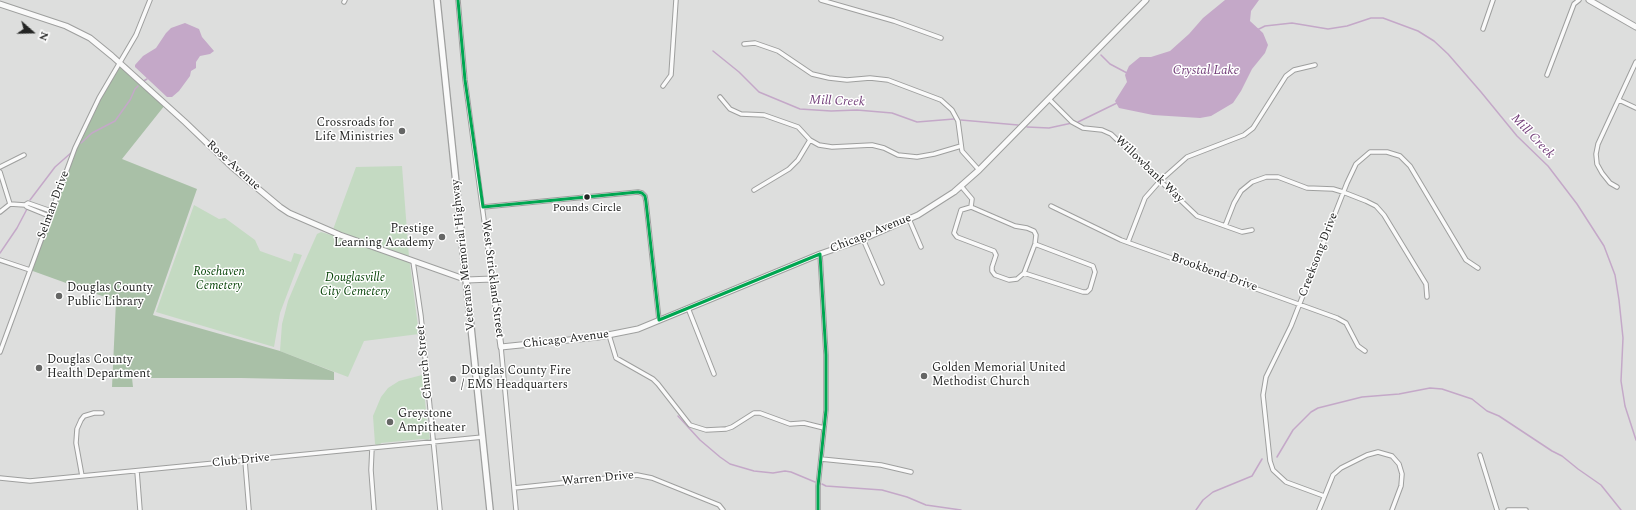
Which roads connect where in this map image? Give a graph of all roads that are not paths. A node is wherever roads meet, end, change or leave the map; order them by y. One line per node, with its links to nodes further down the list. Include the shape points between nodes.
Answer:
1 (150, 0): 15 (street, Selman Drive, via 136,35)
2 (437, 0): 57 (main road, Veterans Memorial Highway)
3 (458, 0): 37 (street, West Strickland Street, via 465,80)
4 (676, 0): 19 (street, via 671,75)
5 (821, 0): 13 (street, via 894,21)
6 (1146, 0): 21 (street, Chicago Avenue)
7 (1493, 0): 12 (street)
8 (1579, 0): 18 (street, via 1574,4)
9 (1589, 0): 11 (street)
10 (0, 4): 15 (street, Rose Avenue, via 80,32)
11 (1636, 27)
12 (1483, 29)
13 (941, 38)
14 (744, 44): 25 (street, via 755,43 778,50 812,74 847,80 888,80 941,100 952,110 958,121)
15 (119, 62): 40 (street, Selman Drive, via 87,122); 52 (street, Rose Avenue, via 232,167 280,207 304,220)
16 (1636, 62): 22 (street)
17 (1315, 65): 30 (street, via 1294,70 1286,76 1252,128 1244,135 1187,157)
18 (1548, 75)
19 (663, 86)
20 (720, 97): 24 (street, via 730,109 742,114 764,115 798,126)
21 (1050, 100): 28 (street, Chicago Avenue); 30 (street, Willowbank Way, via 1072,122 1083,128 1102,130 1111,134)
22 (1619, 100): 23 (street); 32 (street, via 1598,144 1596,154 1597,164 1602,173 1610,183)
23 (1636, 108)
24 (810, 140): 25 (street, via 819,145 832,147 872,145 898,155 917,157); 33 (street, via 798,160 789,169)
25 (961, 146): 28 (street, via 962,151)
26 (24, 155): 27 (street)
27 (0, 167)
28 (979, 170): 31 (street, Chicago Avenue)
29 (0, 172): 35 (street)
30 (1160, 181): 44 (street, Willowbank Way, via 1196,216); 47 (street, via 1145,198)
31 (961, 186): 39 (street, via 972,199); 43 (street, Chicago Avenue, via 936,205)
32 (1617, 186)
33 (754, 190)
34 (1343, 192): 44 (street, via 1307,188 1278,177 1266,177 1252,182 1241,191); 53 (street, Creeksong Drive, via 1356,164 1370,152 1387,152 1400,156 1410,166 1466,260); 59 (street, via 1366,200 1384,215 1426,284); 60 (street, Creeksong Drive)
35 (10, 204): 36 (street); 41 (street)
36 (25, 205): 40 (street, via 28,203); 42 (street)
37 (483, 206): 56 (street, West Strickland Street); 62 (street, via 642,193 646,202)
38 (1051, 206): 47 (street, Brookbend Drive)
39 (971, 207): 48 (street, via 1015,226 1034,231); 55 (street, via 961,210 954,228 957,237 994,251 996,255 992,271 995,275 1010,280 1017,279)
40 (51, 211): 42 (street, Selman Drive)
41 (0, 212)
42 (49, 216): 54 (street, Selman Drive)
43 (909, 219): 46 (street, Chicago Avenue); 49 (street)
44 (1225, 226): 45 (street, Willowbank Way, via 1242,232)
45 (1252, 230)
46 (863, 239): 50 (street, Chicago Avenue); 58 (street)
47 (1128, 242): 60 (street, Brookbend Drive)
48 (1035, 244): 55 (street); 55 (street, via 1093,266 1096,272 1090,289 1082,292)
49 (921, 247)
50 (820, 254): 61 (street, Chicago Avenue); 70 (street, via 826,355)
51 (0, 260): 54 (street)
52 (413, 261): 57 (street, Rose Avenue); 72 (street, Church Street)
53 (1478, 268)
54 (30, 270): 64 (street, Selman Drive)
55 (1024, 273)
56 (492, 279): 57 (street, Rose Avenue); 65 (street, West Strickland Street)
57 (467, 280): 71 (main road, Veterans Memorial Highway)
58 (882, 283)
59 (1427, 296)
60 (1300, 304): 66 (street, Brookbend Drive, via 1346,323 1358,346); 82 (street, Creeksong Drive, via 1266,377 1263,395 1270,461 1273,470 1286,482)
61 (688, 308): 62 (street, Chicago Avenue); 68 (street)
62 (660, 320): 63 (street, Chicago Avenue, via 638,329)
63 (609, 335): 65 (street, Chicago Avenue); 70 (street, via 616,358 653,379 690,425 706,430 726,429 754,413 760,413 790,424 804,423)
64 (2, 341): 67 (street, Selman Drive)
65 (501, 347): 81 (street, West Strickland Street)
66 (1365, 351)
67 (0, 352)
68 (714, 374)
69 (102, 413): 79 (street, via 84,416 77,429 76,443)
70 (824, 428): 75 (street)
71 (483, 437): 72 (street, Club Drive); 87 (main road, Veterans Memorial Highway)
72 (434, 442): 73 (street, Club Drive); 86 (street, Church Street)
73 (372, 448): 76 (street, Club Drive); 85 (street)
74 (1480, 455): 93 (street)
75 (821, 459): 78 (street, via 881,465); 90 (street)
76 (245, 460): 77 (street, Club Drive); 84 (street)
77 (137, 470): 79 (street, Club Drive); 83 (street)
78 (911, 472)
79 (82, 476): 80 (street, Club Drive, via 30,481)
80 (0, 478)
81 (514, 488): 88 (street, West Strickland Street); 89 (street, Warren Drive, via 637,475 652,478 718,505)
82 (1324, 496): 91 (street); 92 (street, via 1333,475 1341,468 1378,452 1392,456 1399,464 1402,474 1401,486)
83 (140, 510)
84 (249, 510)
85 (374, 510)
86 (440, 510)
87 (490, 510)
88 (516, 510)
89 (723, 510)
90 (818, 510)
91 (1319, 510)
92 (1392, 510)
93 (1497, 510)
94 (1508, 510): 95 (street)
95 (1526, 510)

